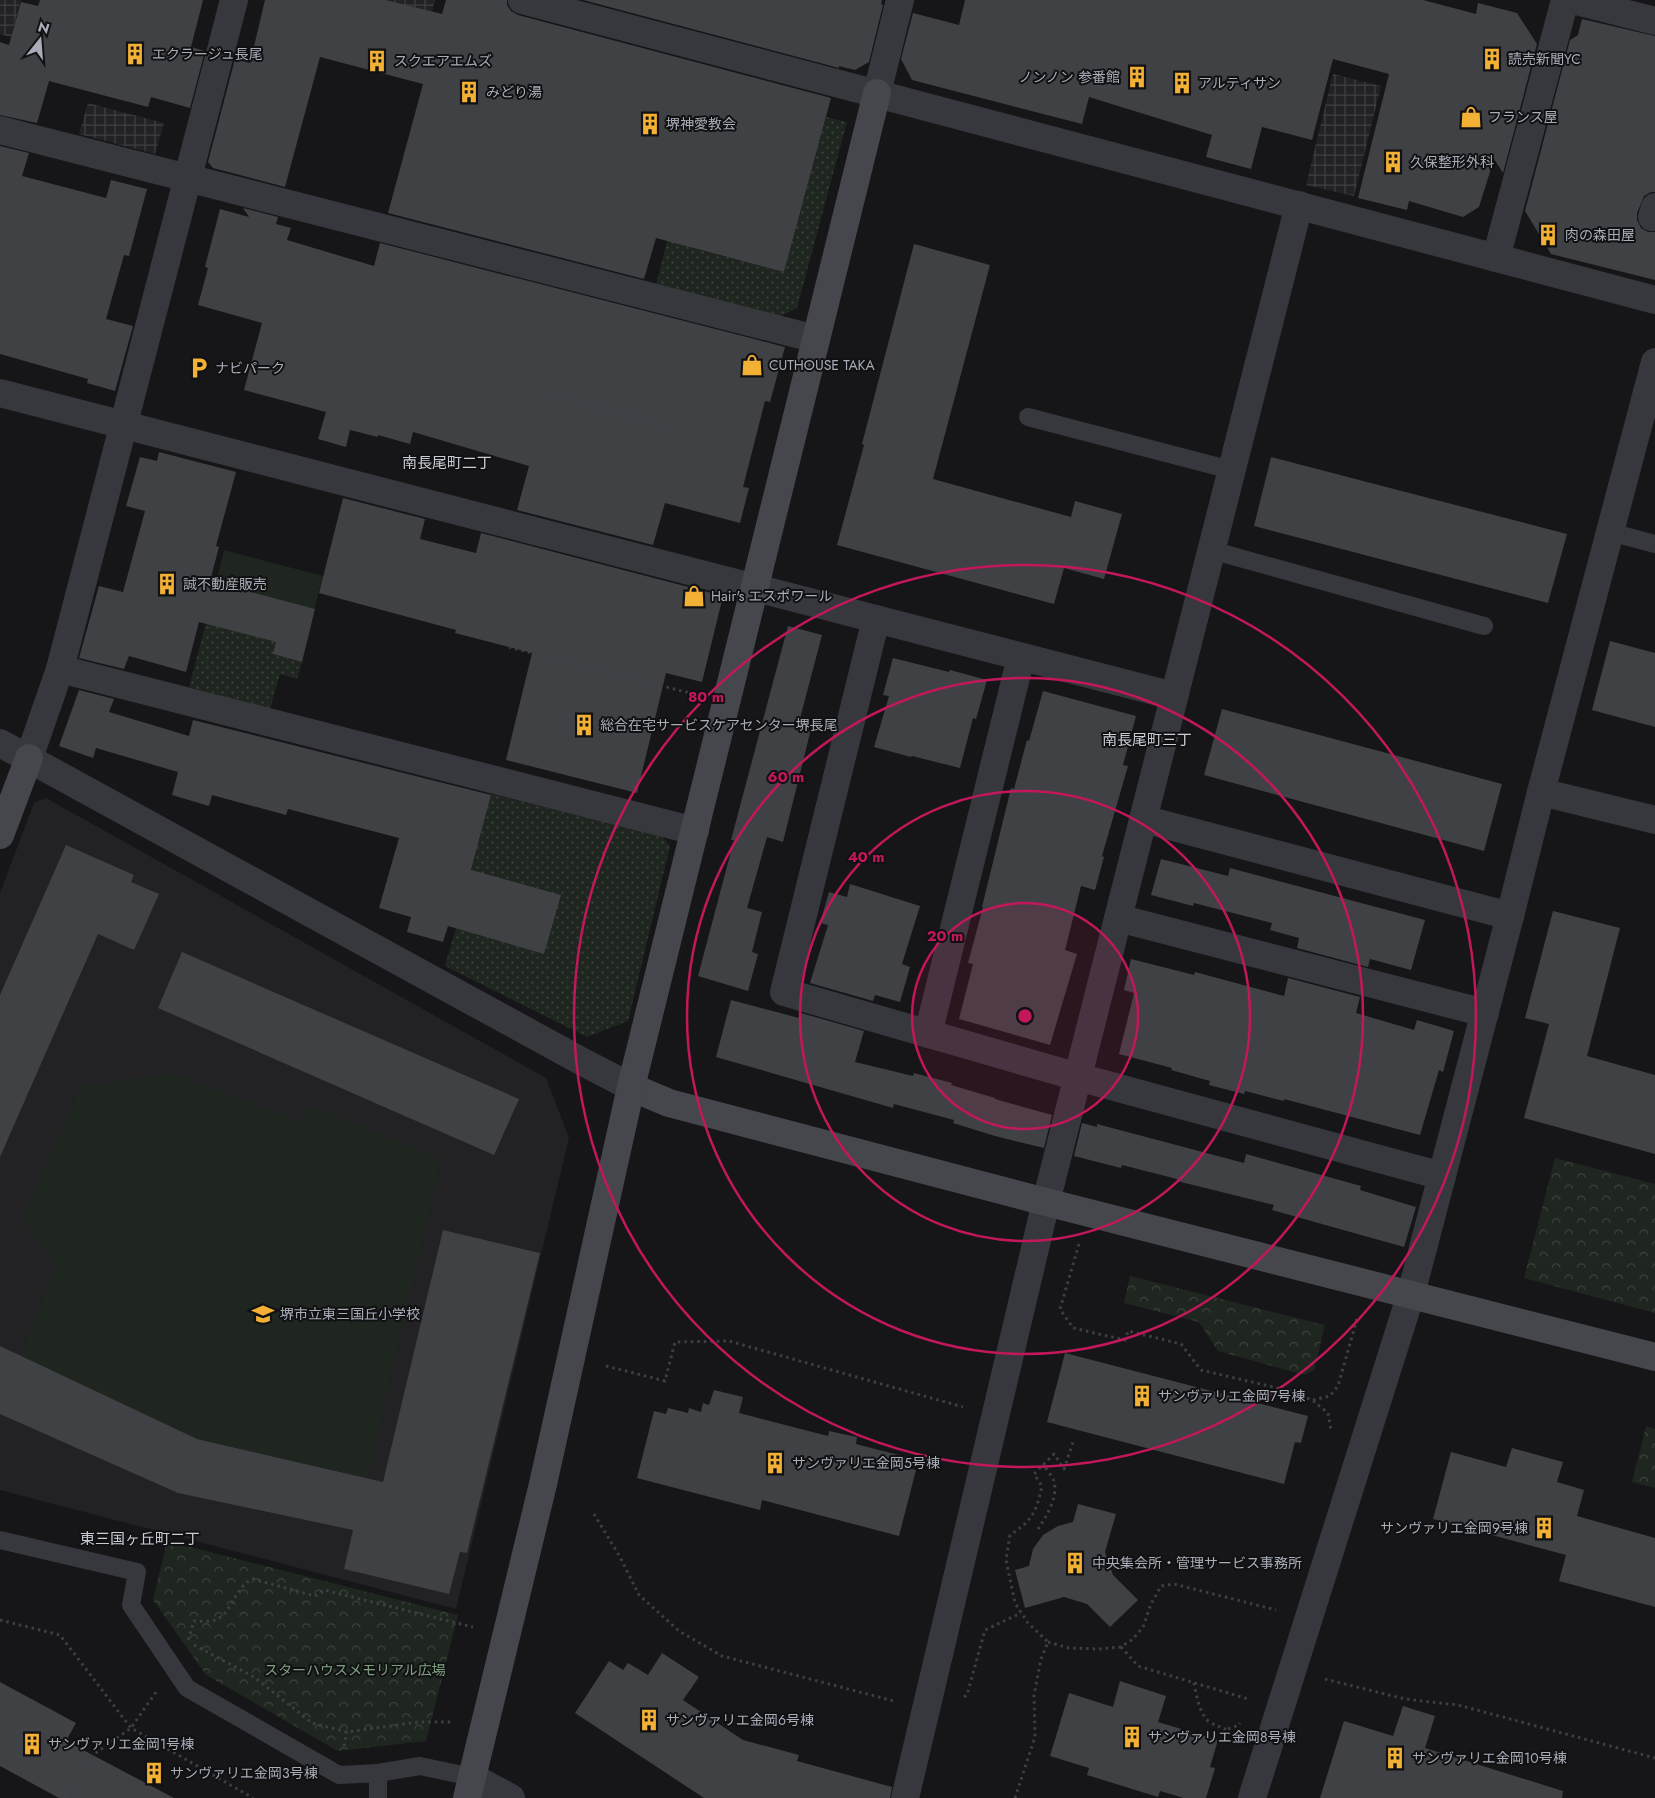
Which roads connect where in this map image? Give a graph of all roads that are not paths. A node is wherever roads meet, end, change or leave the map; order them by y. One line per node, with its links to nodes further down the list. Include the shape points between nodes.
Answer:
1 (234, 0): 9 (street)
2 (522, 0): 7 (street)
3 (900, 0): 7 (street)
4 (1565, 0): 11 (street)
5 (1572, 0): 6 (street)
6 (1655, 21)
7 (877, 93): 10 (street); 13 (street)
8 (0, 130): 9 (street)
9 (188, 178): 13 (street); 17 (street)
10 (1299, 205): 11 (street); 18 (street)
11 (1496, 258): 12 (street)
12 (1644, 297)
13 (816, 340): 22 (street)
14 (1655, 362): 19 (street)
15 (0, 393): 17 (street)
16 (1028, 417): 18 (lane)
17 (123, 424): 22 (street); 26 (street)
18 (1231, 470): 21 (street)
19 (1610, 532): 20 (lane); 30 (street)
20 (1655, 544)
21 (1211, 550): 24 (lane); 27 (street)
22 (754, 587): 23 (street); 33 (street)
23 (876, 619): 25 (street); 38 (street, via 784,992)
24 (1484, 626)
25 (1021, 656): 27 (street); 38 (street)
26 (60, 669): 29 (street); 33 (street)
27 (1174, 696): 31 (street)
28 (0, 743): 29 (street)
29 (29, 758): 34 (street); 40 (street)
30 (1540, 792): 32 (street); 35 (street)
31 (1144, 819): 35 (street); 36 (street)
32 (1655, 820)
33 (695, 831): 40 (street)
34 (0, 835)
35 (1510, 916): 37 (street)
36 (1118, 918): 37 (street); 39 (street)
37 (1485, 1012): 41 (street)
38 (928, 1034): 39 (street)
39 (1078, 1078): 41 (street); 42 (street)
40 (631, 1087): 42 (street, via 669,1104); 47 (street, via 543,1484)
41 (1442, 1176): 43 (street)
42 (1046, 1202): 43 (street); 50 (street)
43 (1411, 1294): 44 (street); 51 (street)
44 (1655, 1357)
45 (0, 1540): 46 (lane, via 137,1572 130,1605 186,1688 339,1776)
46 (378, 1773): 47 (lane, via 420,1766); 48 (lane)
47 (470, 1788): 49 (street)
48 (378, 1798)
49 (511, 1798)
50 (905, 1798)
51 (1252, 1798)

